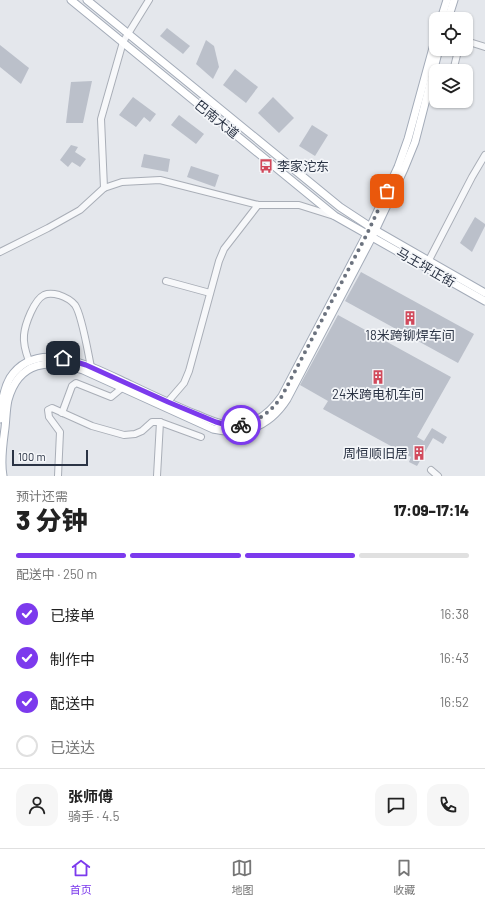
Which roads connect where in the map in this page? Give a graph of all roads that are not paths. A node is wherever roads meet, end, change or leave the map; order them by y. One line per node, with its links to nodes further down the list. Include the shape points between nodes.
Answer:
1 (71, 0): 9 (main road, 巴南大道)
2 (87, 0): 8 (main road, 巴南大道)
3 (149, 0): 8 (street)
4 (447, 0): 6 (main road)
5 (454, 0): 7 (main road)
6 (443, 12)
7 (450, 12)
8 (128, 33): 9 (street); 17 (main road, 巴南大道)
9 (123, 42): 14 (street, via 101,119); 16 (main road, 巴南大道)
10 (473, 43): 11 (street)
11 (485, 47)
12 (429, 89): 17 (main road)
13 (485, 155): 19 (street)
14 (104, 188): 15 (street, via 122,182 160,180); 18 (street, via 80,210)
15 (258, 205): 16 (street, via 299,205); 21 (street, via 224,249)
16 (335, 216): 17 (main road, 巴南大道)
17 (371, 232): 19 (main road, 马王坪正街); 23 (main road, 马王坪正街); 27 (main road, via 287,400 267,422 226,432 213,429)
18 (0, 252)
19 (429, 260): 22 (main road, 马王坪正街)
20 (166, 281): 21 (street)
21 (210, 293): 27 (street, via 184,384)
22 (485, 293)
23 (485, 301)
24 (29, 362): 25 (main road, via 39,358 55,357); 25 (street, via 24,333 29,315 39,299 45,294 53,294 70,300 76,306); 29 (main road, via 10,378)
25 (91, 367): 27 (main road)
26 (122, 388): 27 (main road); 28 (street, via 111,397 76,383 72,386); 33 (main road, via 69,366 55,363 32,367 23,373 16,382 8,402 1,454)
27 (165, 405)
28 (62, 414): 30 (street, via 124,435 135,434 152,422); 34 (street, via 52,408 48,410 49,417 60,432)
29 (0, 416)
30 (160, 422): 31 (street); 35 (street)
31 (201, 437)
32 (431, 470): 36 (street)
33 (3, 476)
34 (58, 476)
35 (157, 476)
36 (438, 476)

